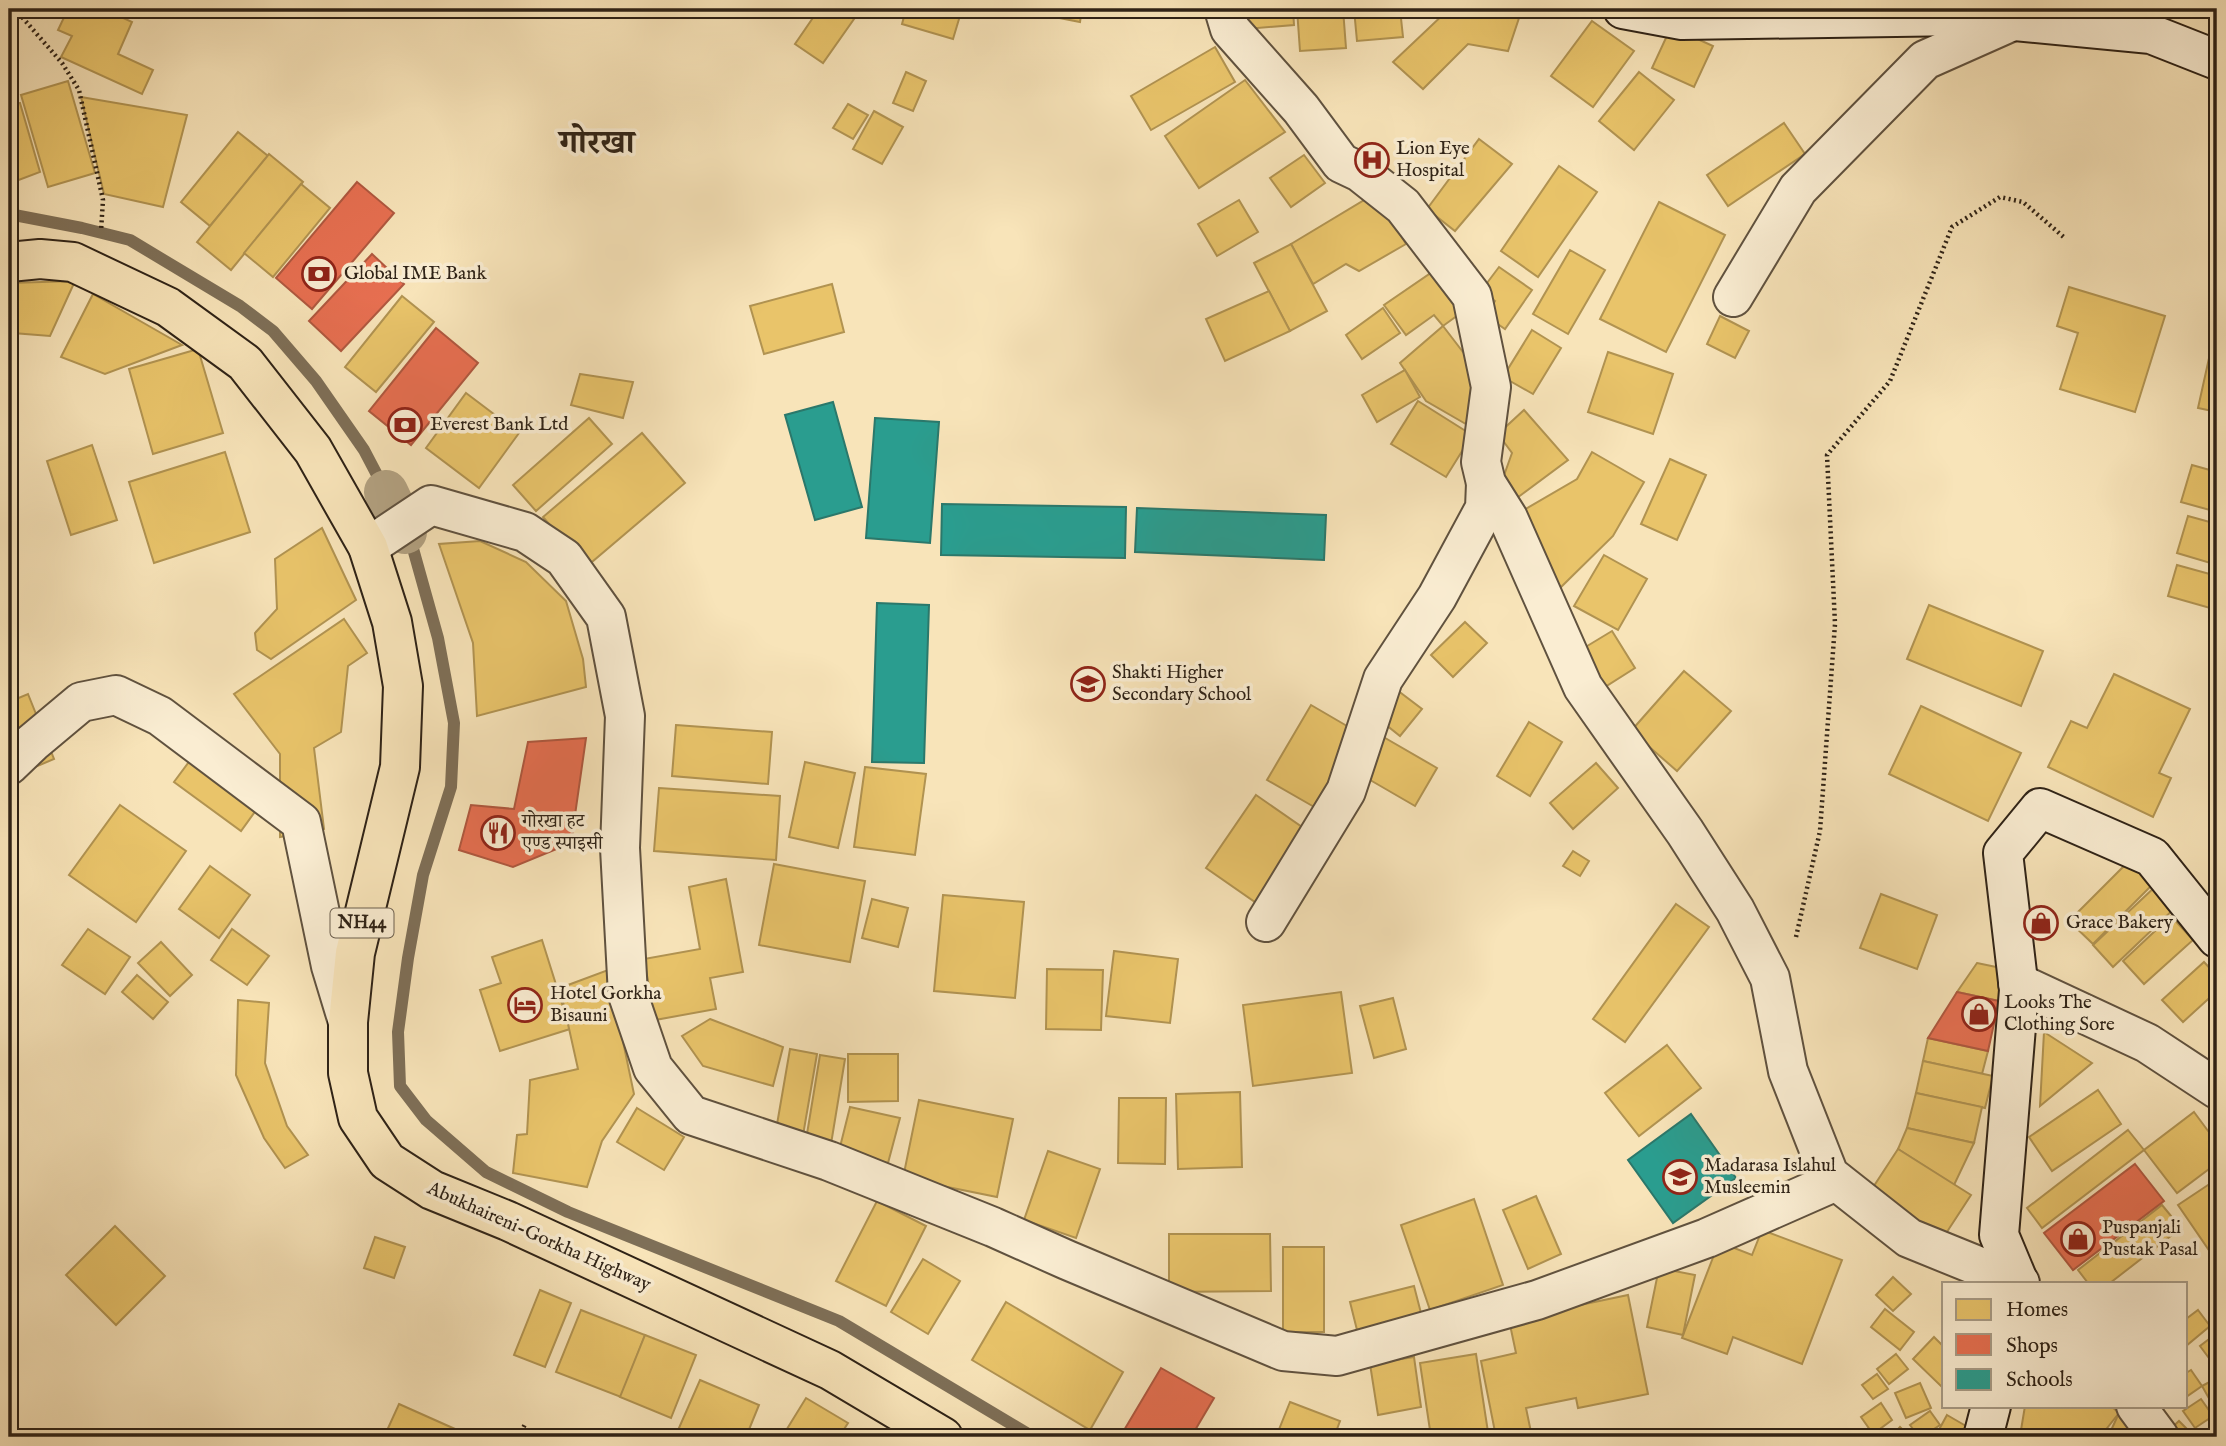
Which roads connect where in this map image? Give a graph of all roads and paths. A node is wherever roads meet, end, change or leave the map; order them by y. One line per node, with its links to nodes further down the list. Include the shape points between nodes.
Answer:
1 (15, 9): 8 (path, via 79,90 103,200)
2 (1224, 9): 10 (street, via 1230,29 1341,163 1403,206 1472,296 1491,387 1481,462)
3 (1623, 9): 4 (street, via 1682,20 1963,16)
4 (2015, 20): 5 (street, via 2151,34); 9 (street, via 1925,60 1798,189)
5 (2217, 60)
6 (2066, 239): 15 (path, via 2023,202 2000,197 1952,227 1890,380 1827,456 1835,624 1820,831 1792,952)
7 (9, 262): 8 (main road, Abukhaireni-Gorkha Highway / NH44, via 72,262)
8 (99, 274): 11 (main road, Abukhaireni-Gorkha Highway / NH44, via 168,307 245,363 313,450)
9 (1733, 297)
10 (1486, 483): 13 (street, via 1485,508 1437,597 1382,679 1346,791); 15 (street, via 1508,518 1583,687 1714,876)
11 (368, 547): 17 (main road, Abukhaireni-Gorkha Highway / NH44, via 392,622 404,686 400,767 355,953); 19 (street, via 431,505 525,532 564,558 606,617 625,716 620,848 628,995 653,1068 691,1115 829,1161 1283,1351 1337,1356 1536,1300 1707,1238)
12 (9, 765): 17 (street, via 81,702 116,695 160,716 301,822 331,966)
13 (1266, 922)
14 (2217, 938): 16 (street, via 2152,857 2040,808 2003,853)
15 (1770, 978): 19 (street, via 1788,1071 1829,1175)
16 (2018, 983): 18 (street, via 2147,1043); 21 (street, via 1999,1235)
17 (348, 1022): 26 (main road, Abukhaireni-Gorkha Highway / NH44, via 348,1073 358,1118 387,1161 432,1190 830,1370)
18 (2217, 1089)
19 (1836, 1181): 20 (street, via 1909,1238)
20 (2017, 1282)
21 (2019, 1282)
22 (1990, 1408): 27 (street)
23 (2137, 1408): 28 (street)
24 (525, 1424): 25 (path)
25 (519, 1437)
26 (943, 1437)
27 (1983, 1437)
28 (2159, 1437)

